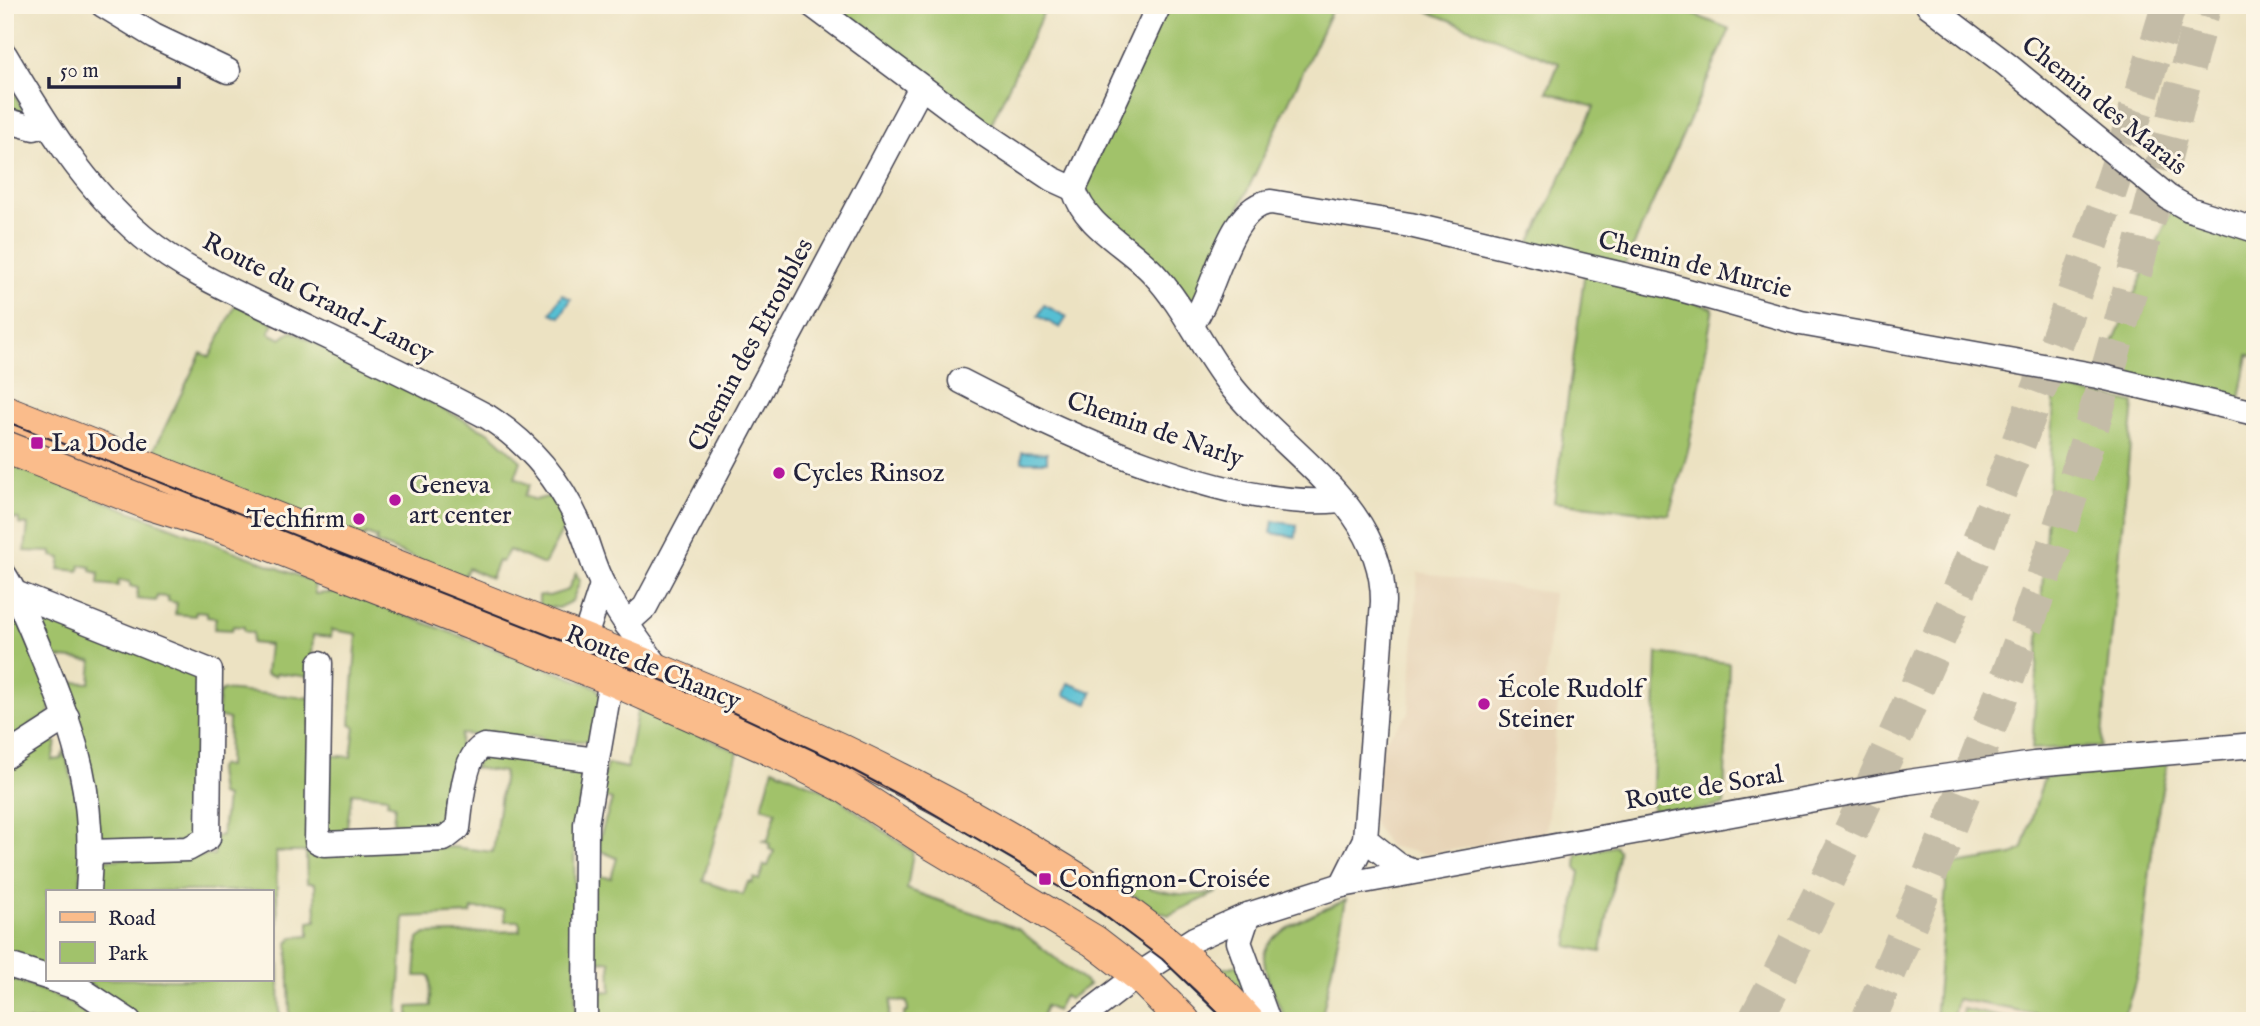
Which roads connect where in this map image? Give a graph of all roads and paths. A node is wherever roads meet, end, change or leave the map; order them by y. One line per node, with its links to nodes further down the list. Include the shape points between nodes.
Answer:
1 (103, 5): 6 (street, via 154,36)
2 (812, 5): 7 (street)
3 (1160, 5): 10 (street)
4 (1928, 5): 11 (street, Chemin des Marais, via 2168,197 2210,217)
5 (5, 55): 9 (street, Route du Grand-Lancy)
6 (228, 71)
7 (920, 88): 10 (street, via 1052,179); 19 (street, Chemin des Etroubles, via 645,607)
8 (5, 120): 9 (street, via 34,128)
9 (45, 124): 19 (street, Route du Grand-Lancy, via 114,209 159,250 216,283 476,411 514,436 542,463 564,496)
10 (1074, 189): 12 (street, Chemin de Narly, via 1088,216 1152,271)
11 (2255, 230)
12 (1192, 324): 15 (street, Chemin de Murcie, via 1241,220 1253,206 1272,202 1410,225 1666,285 1801,323 2098,376); 17 (street, Chemin de Narly, via 1230,385)
13 (961, 381): 17 (street, Chemin de Narly, via 1093,444 1202,481 1284,499)
14 (5, 411): 20 (main road, Route de Chancy)
15 (2255, 413)
16 (5, 447): 23 (main road, Route de Chancy, via 147,503 230,529)
17 (1340, 500): 28 (street, Chemin de Narly, via 1370,539 1383,590)
18 (10, 584): 24 (street); 29 (street, via 210,671 208,838 188,849)
19 (610, 606): 20 (street); 22 (street, Route du Grand-Lancy)
20 (584, 640): 22 (main road, Route de Chancy); 23 (street, via 583,654)
21 (320, 663): 27 (street, via 317,841 324,844 452,835 458,828 468,764 484,746)
22 (662, 671): 34 (main road, Route de Chancy, via 831,744 956,807 1111,899)
23 (602, 676): 27 (street); 36 (main road, Route de Chancy, via 723,727 845,787 1072,926)
24 (67, 717): 26 (street); 29 (street, via 88,789)
25 (2255, 746): 30 (street, Route de Soral, via 2034,764 1908,782)
26 (5, 757)
27 (597, 760): 40 (street, via 584,852)
28 (1365, 839): 30 (street, via 1398,865); 31 (street, Chemin de Narly)
29 (92, 852): 32 (street)
30 (1414, 871): 31 (street, Route de Soral)
31 (1342, 885): 33 (street, Route de Soral)
32 (88, 890)
33 (1248, 915): 34 (street, Route de Soral); 44 (street, via 1239,942)
34 (1177, 949): 36 (street, Route de Soral); 43 (main road, Route de Chancy)
35 (5, 964): 37 (street)
36 (1138, 975): 41 (street, Route de Soral); 42 (main road, Route de Chancy)
37 (46, 977)
38 (80, 983): 39 (street)
39 (129, 1021)
40 (585, 1021)
41 (1078, 1021)
42 (1184, 1021)
43 (1248, 1021)
44 (1268, 1021)

